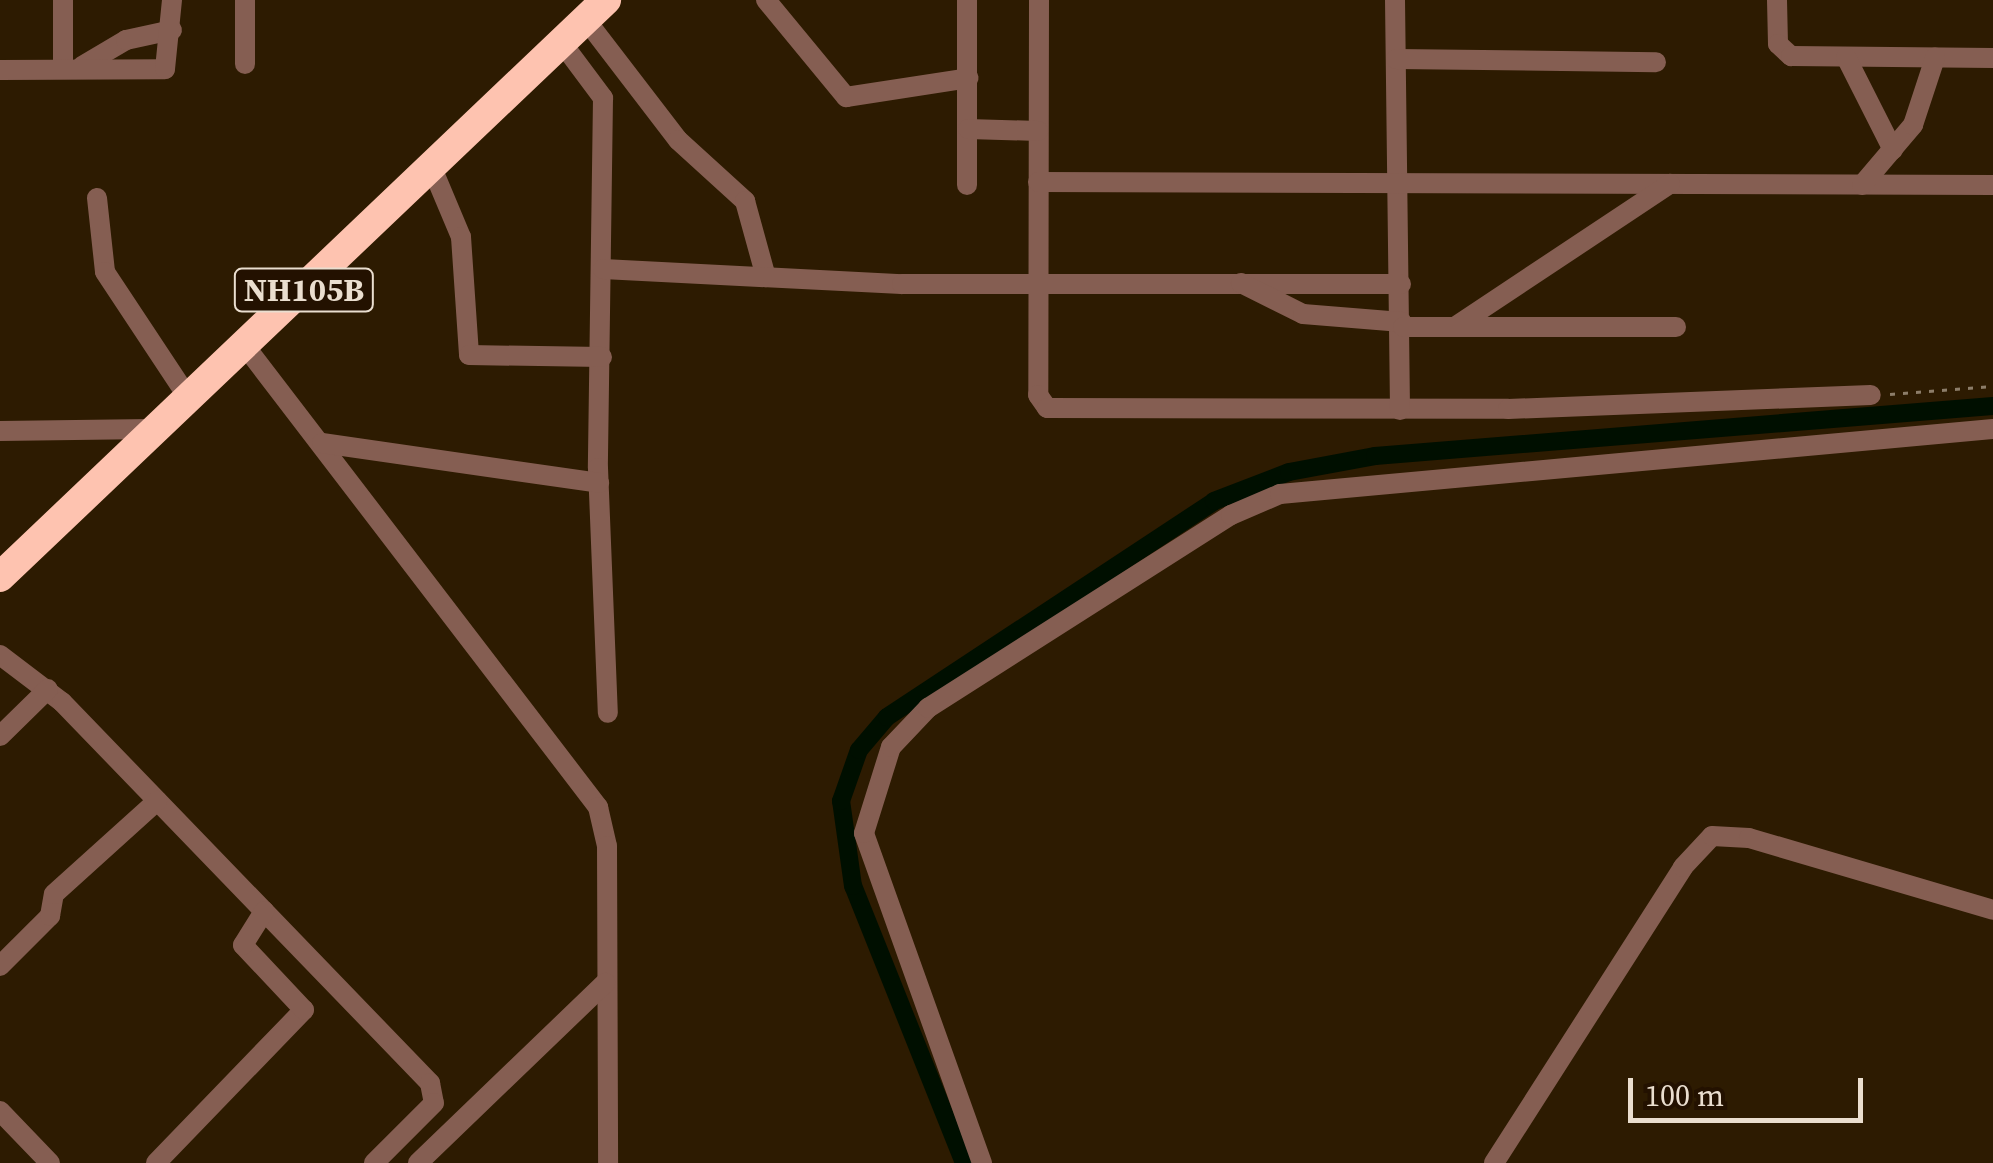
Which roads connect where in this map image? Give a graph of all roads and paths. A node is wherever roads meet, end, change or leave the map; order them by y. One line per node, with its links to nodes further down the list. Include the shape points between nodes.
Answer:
1 (63, 0): 18 (street)
2 (172, 0): 10 (street)
3 (245, 0): 17 (street)
4 (766, 0): 20 (street, via 846,97)
5 (966, 0): 20 (street)
6 (1039, 0): 22 (street)
7 (1395, 0): 15 (street)
8 (1777, 0): 12 (street, via 1782,52)
9 (596, 10): 11 (highway, NH105B); 33 (street, via 678,140 745,200)
10 (172, 30): 18 (street, via 126,40); 18 (street, via 165,69)
11 (562, 43): 24 (highway, NH105B); 32 (street, via 602,89)
12 (1846, 57): 13 (street); 23 (street)
13 (1935, 58): 14 (street); 23 (street, via 1920,108)
14 (1993, 58)
15 (1396, 59): 16 (street); 25 (street)
16 (1656, 62)
17 (245, 64)
18 (69, 69): 19 (street)
19 (0, 70)
20 (968, 78): 21 (street)
21 (968, 129): 22 (street); 28 (street)
22 (1038, 130): 26 (street)
23 (1893, 150): 29 (street)
24 (432, 168): 40 (highway, NH105B); 41 (street, via 461,237 469,355)
25 (1398, 180): 26 (street); 27 (street); 36 (street)
26 (1038, 182): 34 (street)
27 (1670, 184): 29 (street); 38 (street)
28 (967, 185)
29 (1862, 185): 30 (street)
30 (1993, 185)
31 (97, 198): 44 (street, via 105,272)
32 (604, 269): 33 (street); 41 (street)
33 (766, 277): 34 (street)
34 (1037, 282): 35 (street); 45 (street, via 1038,395 1047,408)
35 (1240, 283): 36 (street); 37 (street, via 1303,314)
36 (1401, 284): 37 (street)
37 (1403, 324): 38 (street); 45 (street)
38 (1456, 326): 39 (street)
39 (1676, 326)
40 (246, 346): 44 (highway, NH105B); 49 (street)
41 (602, 357): 50 (street)
42 (1993, 386): 43 (path)
43 (1872, 395): 45 (street)
44 (188, 396): 47 (highway, NH105B)
45 (1400, 410)
46 (1993, 428): 67 (street, via 1280,494 1231,515 928,708 891,748 864,833)
47 (150, 429): 48 (street); 51 (highway, NH105B)
48 (0, 431)
49 (322, 443): 50 (street); 60 (street, via 598,808 607,846)
50 (599, 483): 54 (street)
51 (0, 577)
52 (0, 655): 53 (street)
53 (48, 689): 55 (street); 56 (street)
54 (608, 713)
55 (0, 736)
56 (157, 801): 58 (street); 59 (street, via 54,894 50,916)
57 (1993, 910): 68 (street, via 1749,838 1712,836 1683,867)
58 (264, 911): 63 (street, via 243,945 304,1010); 64 (street, via 433,1087 434,1104)
59 (0, 966)
60 (605, 983): 65 (street); 66 (street)
61 (0, 1111): 62 (street)
62 (50, 1163)
63 (156, 1163)
64 (374, 1163)
65 (418, 1163)
66 (608, 1163)
67 (982, 1163)
68 (1494, 1163)

